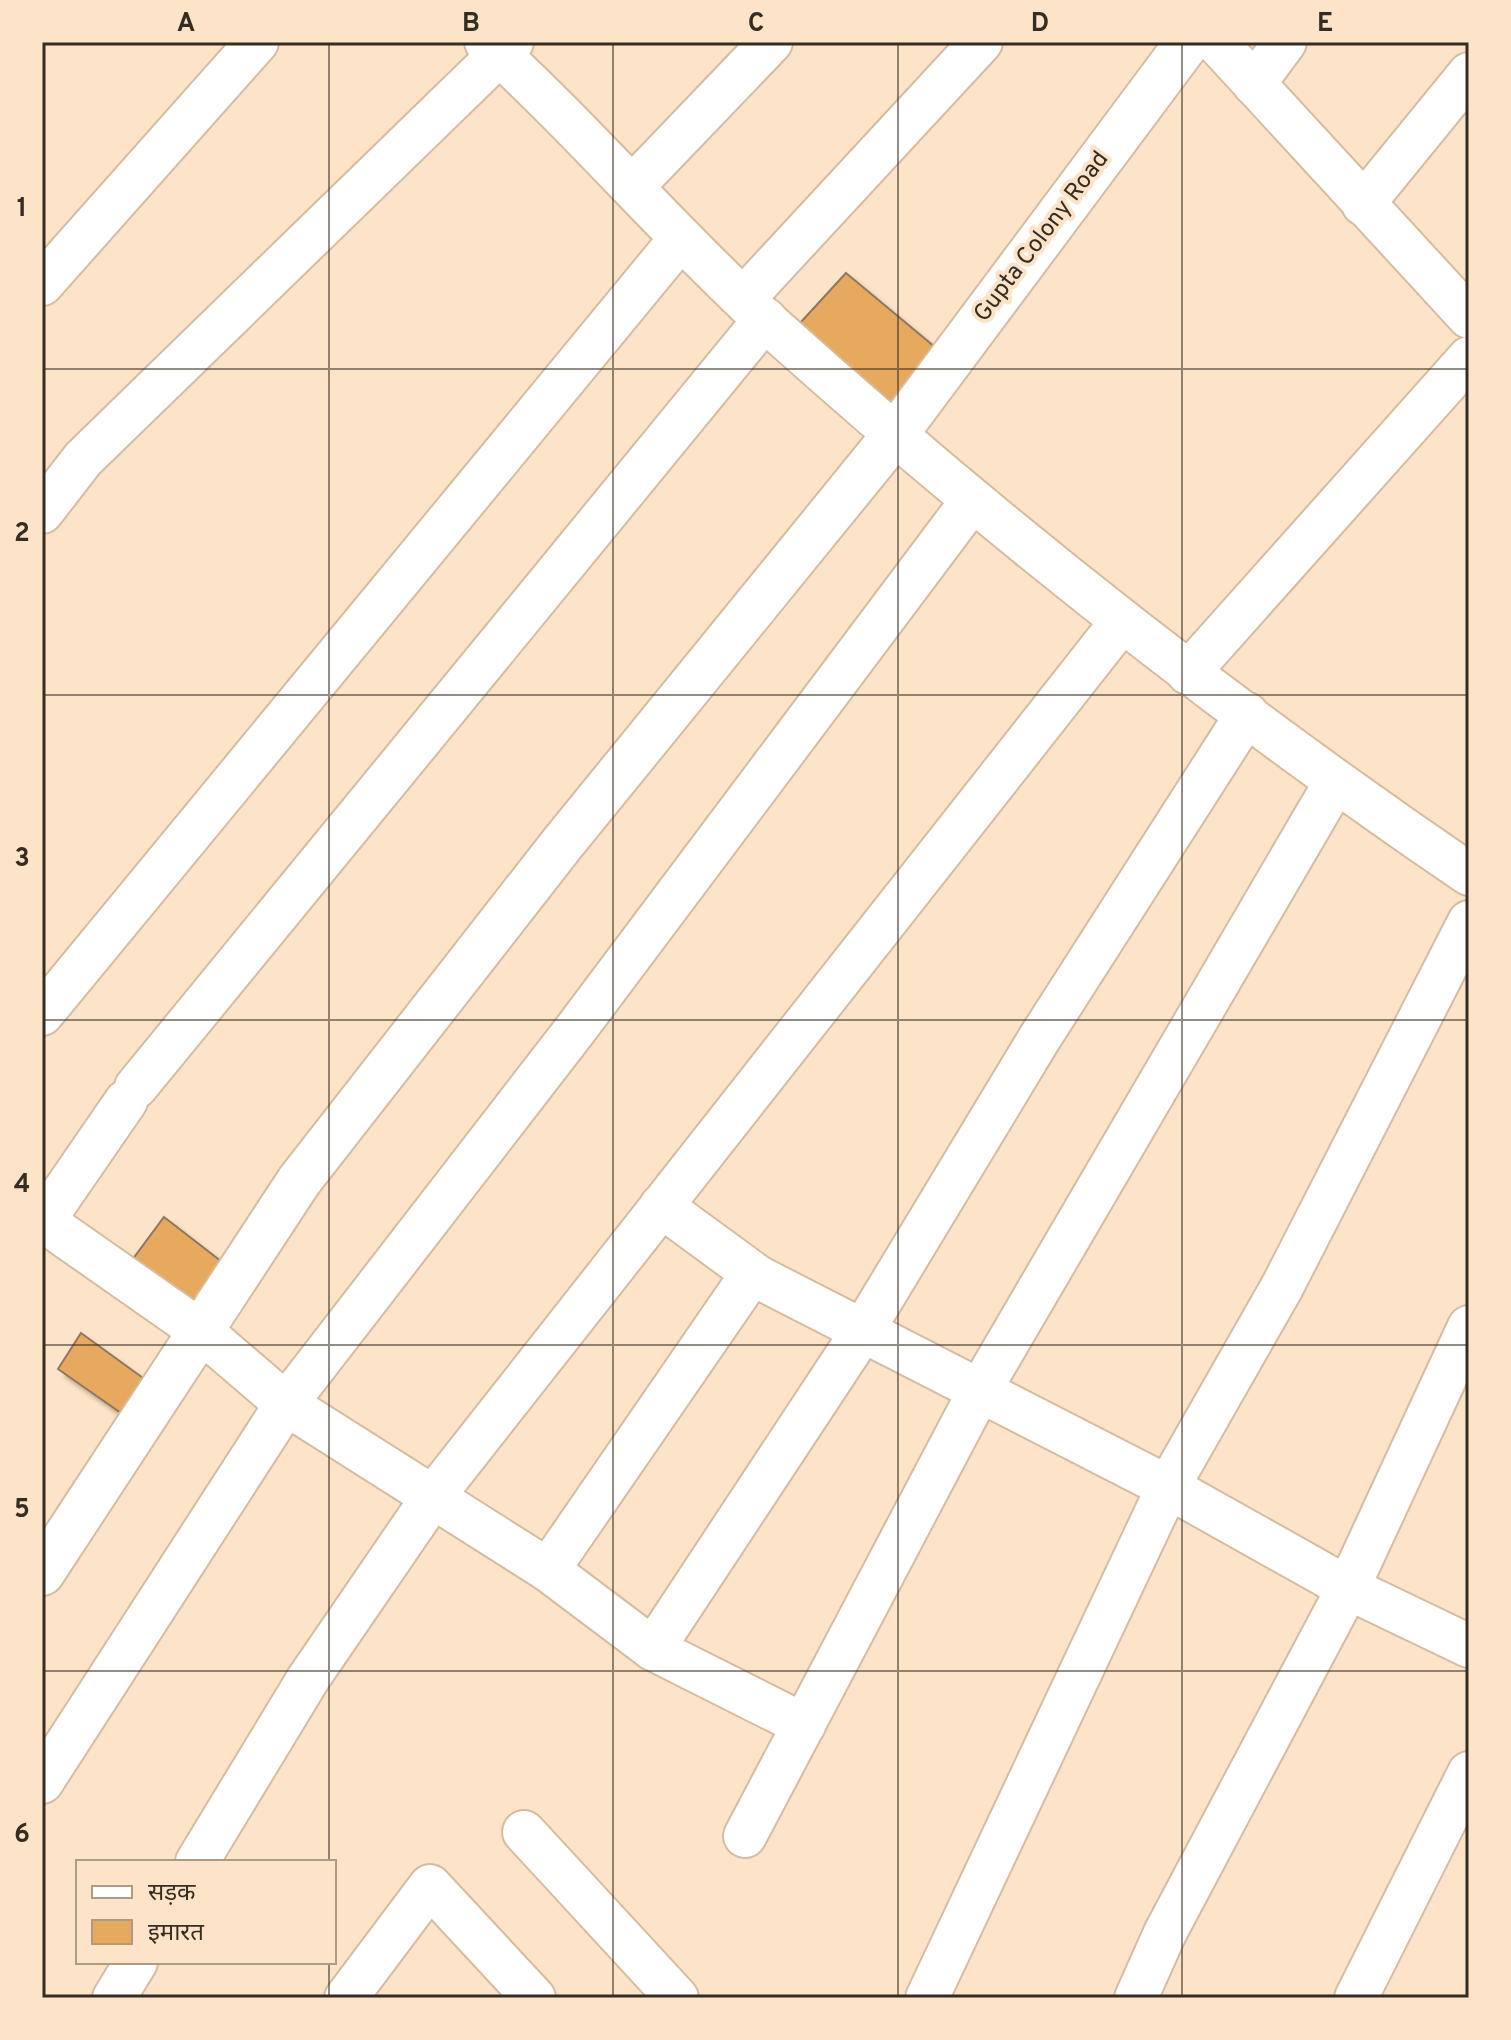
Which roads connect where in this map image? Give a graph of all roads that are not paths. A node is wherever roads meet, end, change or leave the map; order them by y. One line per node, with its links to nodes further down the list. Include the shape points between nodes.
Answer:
1 (257, 42): 13 (street)
2 (771, 42): 10 (street)
3 (981, 42): 14 (street)
4 (1188, 42): 17 (street, Gupta Colony Road)
5 (1216, 42): 9 (street)
6 (1285, 42): 9 (street)
7 (499, 46): 10 (street); 19 (street, via 83,459)
8 (1469, 74): 11 (street)
9 (1254, 84): 11 (street)
10 (633, 186): 12 (street)
11 (1363, 204): 15 (street)
12 (681, 238): 14 (street); 26 (street)
13 (42, 284)
14 (754, 309): 17 (street); 28 (street, via 131,1094)
15 (1469, 317)
16 (1469, 358): 21 (street)
17 (897, 432): 18 (street); 31 (street, Gupta Colony Road, via 562,844 299,1181)
18 (971, 502): 20 (street); 34 (street)
19 (42, 512)
20 (1122, 621): 21 (street); 27 (street)
21 (1188, 673): 22 (street)
22 (1247, 714): 23 (street); 32 (street, via 1039,1039)
23 (1335, 783): 24 (street); 33 (street)
24 (1469, 874)
25 (1469, 922): 35 (street, via 1282,1287)
26 (42, 1014)
27 (661, 1206): 29 (street); 36 (street)
28 (42, 1221): 31 (street)
29 (758, 1277): 32 (street); 37 (street, via 747,1281)
30 (1469, 1327): 39 (street)
31 (202, 1332): 34 (street); 38 (street, Gupta Colony Road)
32 (862, 1332): 33 (street); 41 (street)
33 (980, 1390): 35 (street); 42 (street)
34 (286, 1404): 36 (street); 44 (street)
35 (1168, 1487): 39 (street); 53 (street)
36 (432, 1498): 37 (street); 47 (street, via 308,1679)
37 (548, 1570): 41 (street)
38 (42, 1573)
39 (1348, 1588): 40 (street); 54 (street, via 1165,1933)
40 (1469, 1646)
41 (653, 1649): 42 (street)
42 (804, 1725): 46 (street)
43 (1469, 1773): 55 (street)
44 (42, 1782)
45 (524, 1832): 52 (street)
46 (745, 1836)
47 (198, 1860)
48 (135, 1964): 49 (street)
49 (114, 1998)
50 (346, 1998): 51 (street, via 432,1886)
51 (534, 1998)
52 (677, 1998)
53 (927, 1998)
54 (1136, 1998)
55 (1356, 1998)

